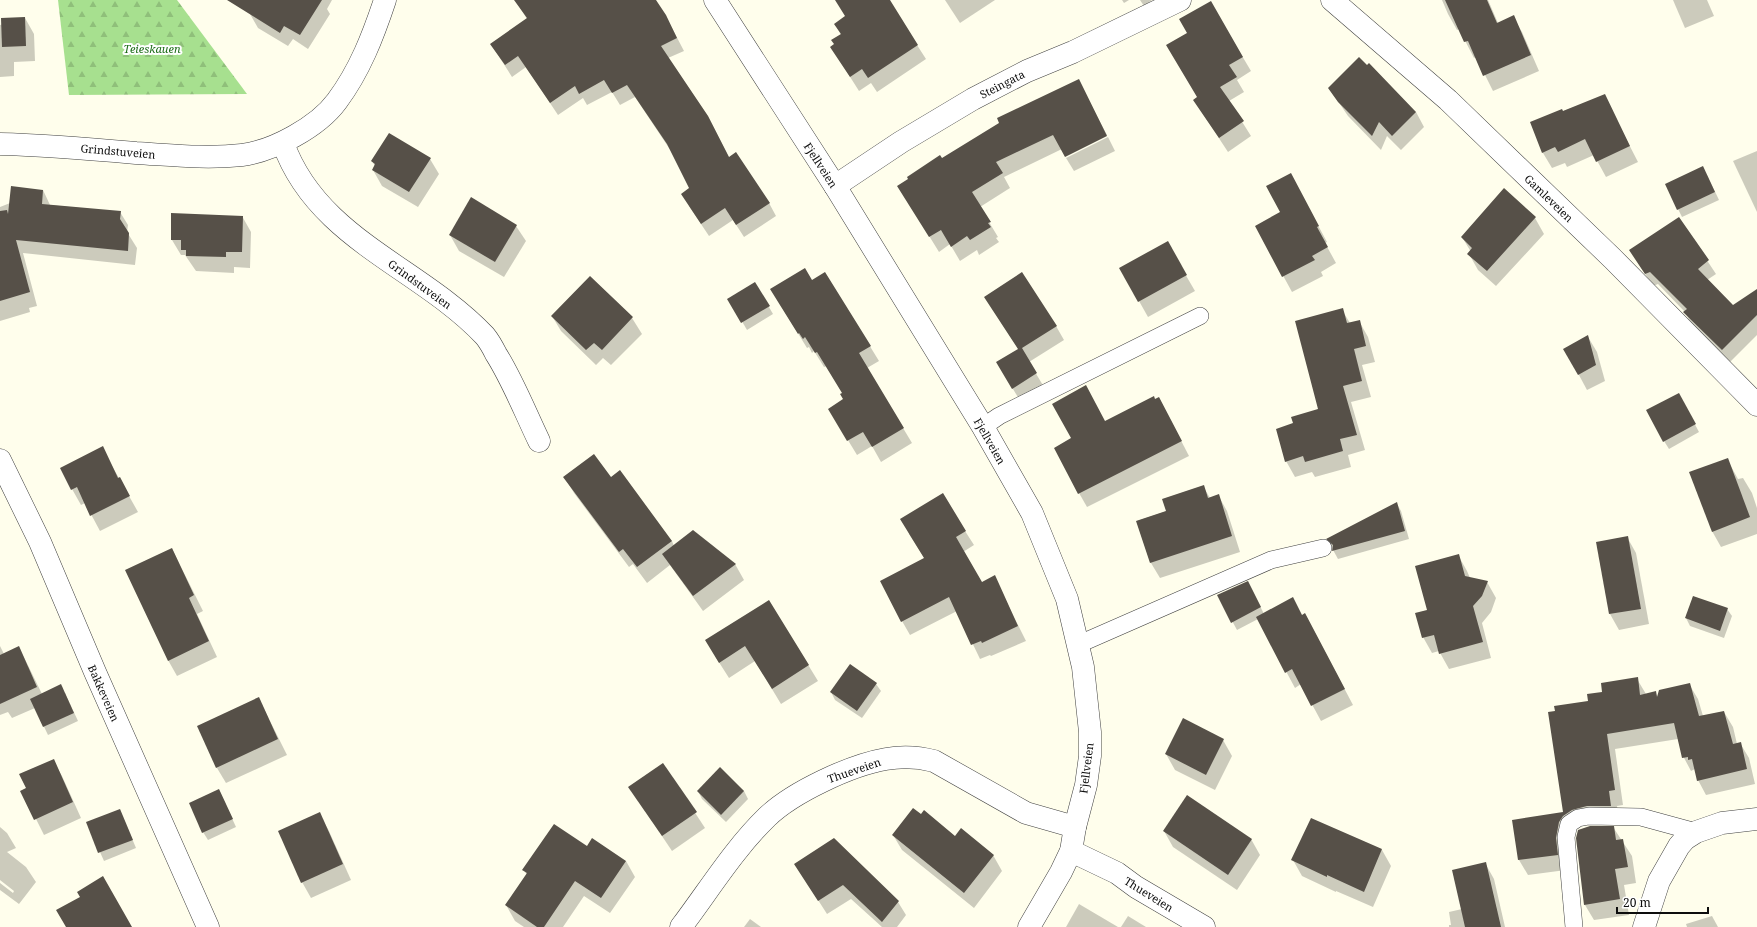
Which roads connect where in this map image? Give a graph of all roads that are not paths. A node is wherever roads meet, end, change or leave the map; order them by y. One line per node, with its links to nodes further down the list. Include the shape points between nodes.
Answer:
1 (385, 0): 5 (street, Grindstuveien, via 359,67 337,102 311,126)
2 (714, 0): 7 (street, Fjellveien)
3 (1180, 0): 7 (street, Steingata, via 972,99)
4 (1332, 0): 9 (street, Gamleveien, via 1448,100 1613,259)
5 (283, 143): 6 (street, Grindstuveien, via 243,155 197,157); 11 (street, Grindstuveien, via 299,178 326,213 448,304 486,337 504,366)
6 (0, 144)
7 (835, 186): 10 (street, Fjellveien)
8 (1200, 316): 10 (lane, via 999,416)
9 (1757, 405)
10 (983, 427): 14 (street, Fjellveien, via 1032,513 1042,536 1067,599)
11 (539, 441)
12 (0, 460): 19 (street, Bakkeveien, via 40,542)
13 (1323, 548): 14 (lane, via 1271,560)
14 (1077, 645): 16 (street, Fjellveien, via 1083,667 1090,756 1086,786)
15 (1757, 819): 17 (street, via 1722,823)
16 (1075, 827): 18 (street, Fjellveien); 20 (street, Thueveien, via 1026,813 934,761 922,758 886,759 853,768 806,788 768,816)
17 (1696, 832): 23 (lane, via 1641,817 1589,816 1578,818 1569,824 1566,837); 24 (street, via 1679,846 1658,881)
18 (1071, 851): 21 (street, Fjellveien); 22 (street, Thueveien, via 1117,873)
19 (208, 927)
20 (681, 927)
21 (1028, 927)
22 (1204, 927)
23 (1574, 927)
24 (1644, 927)

